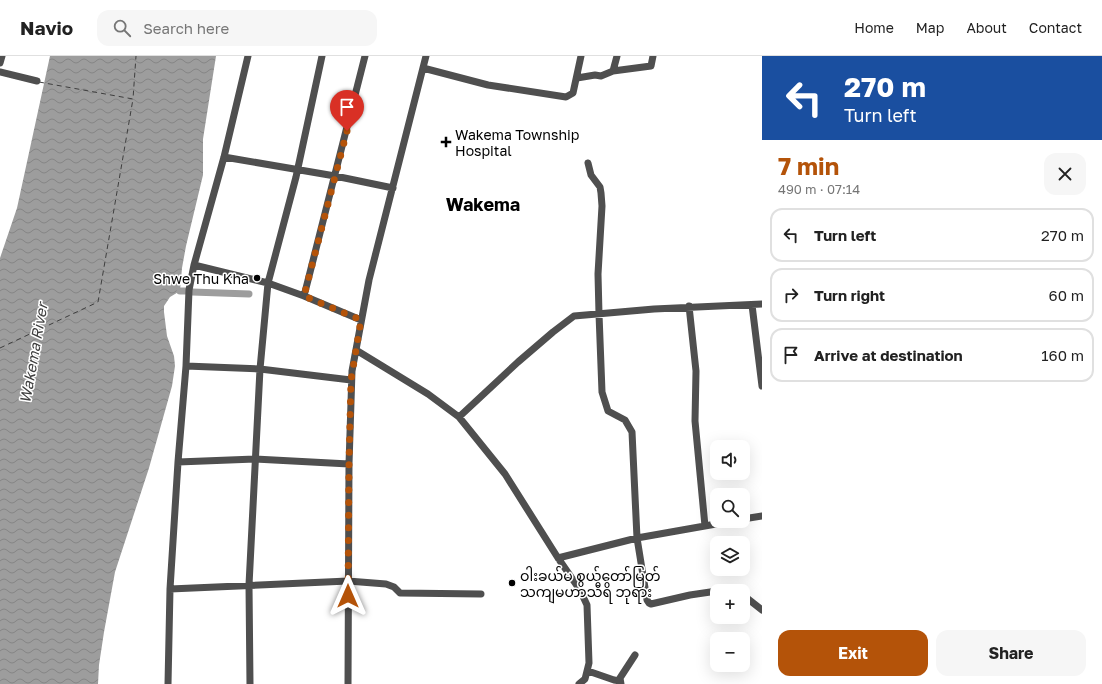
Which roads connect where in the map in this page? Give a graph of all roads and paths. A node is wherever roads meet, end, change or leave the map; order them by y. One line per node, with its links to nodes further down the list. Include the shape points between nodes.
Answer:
1 (2, 56): 9 (street)
2 (248, 56): 15 (street)
3 (322, 56): 17 (street)
4 (365, 56): 18 (street)
5 (426, 56): 10 (street)
6 (581, 56): 13 (street)
7 (616, 56): 11 (street)
8 (653, 56): 11 (street, via 651,66)
9 (0, 62)
10 (423, 68): 13 (street, via 488,85 566,97 573,93); 19 (street)
11 (613, 71): 13 (street, via 601,76)
12 (0, 72): 14 (street)
13 (577, 78)
14 (37, 81)
15 (224, 157): 17 (street); 20 (street)
16 (588, 163): 26 (street, via 591,175 600,187 602,200 598,274)
17 (298, 170): 18 (street); 21 (street)
18 (335, 176): 19 (street); 22 (street)
19 (393, 188): 27 (street)
20 (194, 266): 21 (street); 29 (street, via 189,290)
21 (268, 283): 22 (street); 30 (street)
22 (304, 296): 27 (street)
23 (762, 304): 24 (street)
24 (752, 305): 25 (street); 32 (street)
25 (690, 306): 26 (street); 40 (street, via 696,371 695,421)
26 (599, 314): 33 (street, via 574,316 518,362); 41 (street, via 602,392 608,412 625,420 632,432)
27 (361, 320): 28 (street)
28 (356, 350): 31 (street); 33 (street, via 428,394)
29 (186, 366): 30 (street); 35 (street)
30 (260, 369): 31 (street); 34 (street)
31 (351, 380): 36 (street)
32 (762, 386)
33 (459, 417): 42 (street, via 505,474)
34 (255, 459): 35 (street); 36 (street); 44 (street)
35 (178, 462): 45 (street)
36 (349, 464): 43 (street)
37 (762, 516): 38 (street)
38 (750, 518)
39 (710, 525): 40 (street)
40 (705, 526): 41 (street)
41 (637, 538): 42 (street); 46 (street, via 649,603)
42 (558, 558): 51 (street, via 587,605)
43 (348, 581): 44 (street); 47 (street, via 386,584 400,593); 55 (street)
44 (249, 585): 45 (street); 54 (street)
45 (170, 589): 53 (street)
46 (710, 592)
47 (481, 594)
48 (750, 601): 49 (street)
49 (762, 610)
50 (635, 655): 52 (street, via 620,678)
51 (588, 671): 52 (street); 56 (street, via 585,679)
52 (621, 682)
53 (168, 684)
54 (250, 684)
55 (348, 684)
56 (579, 684)

